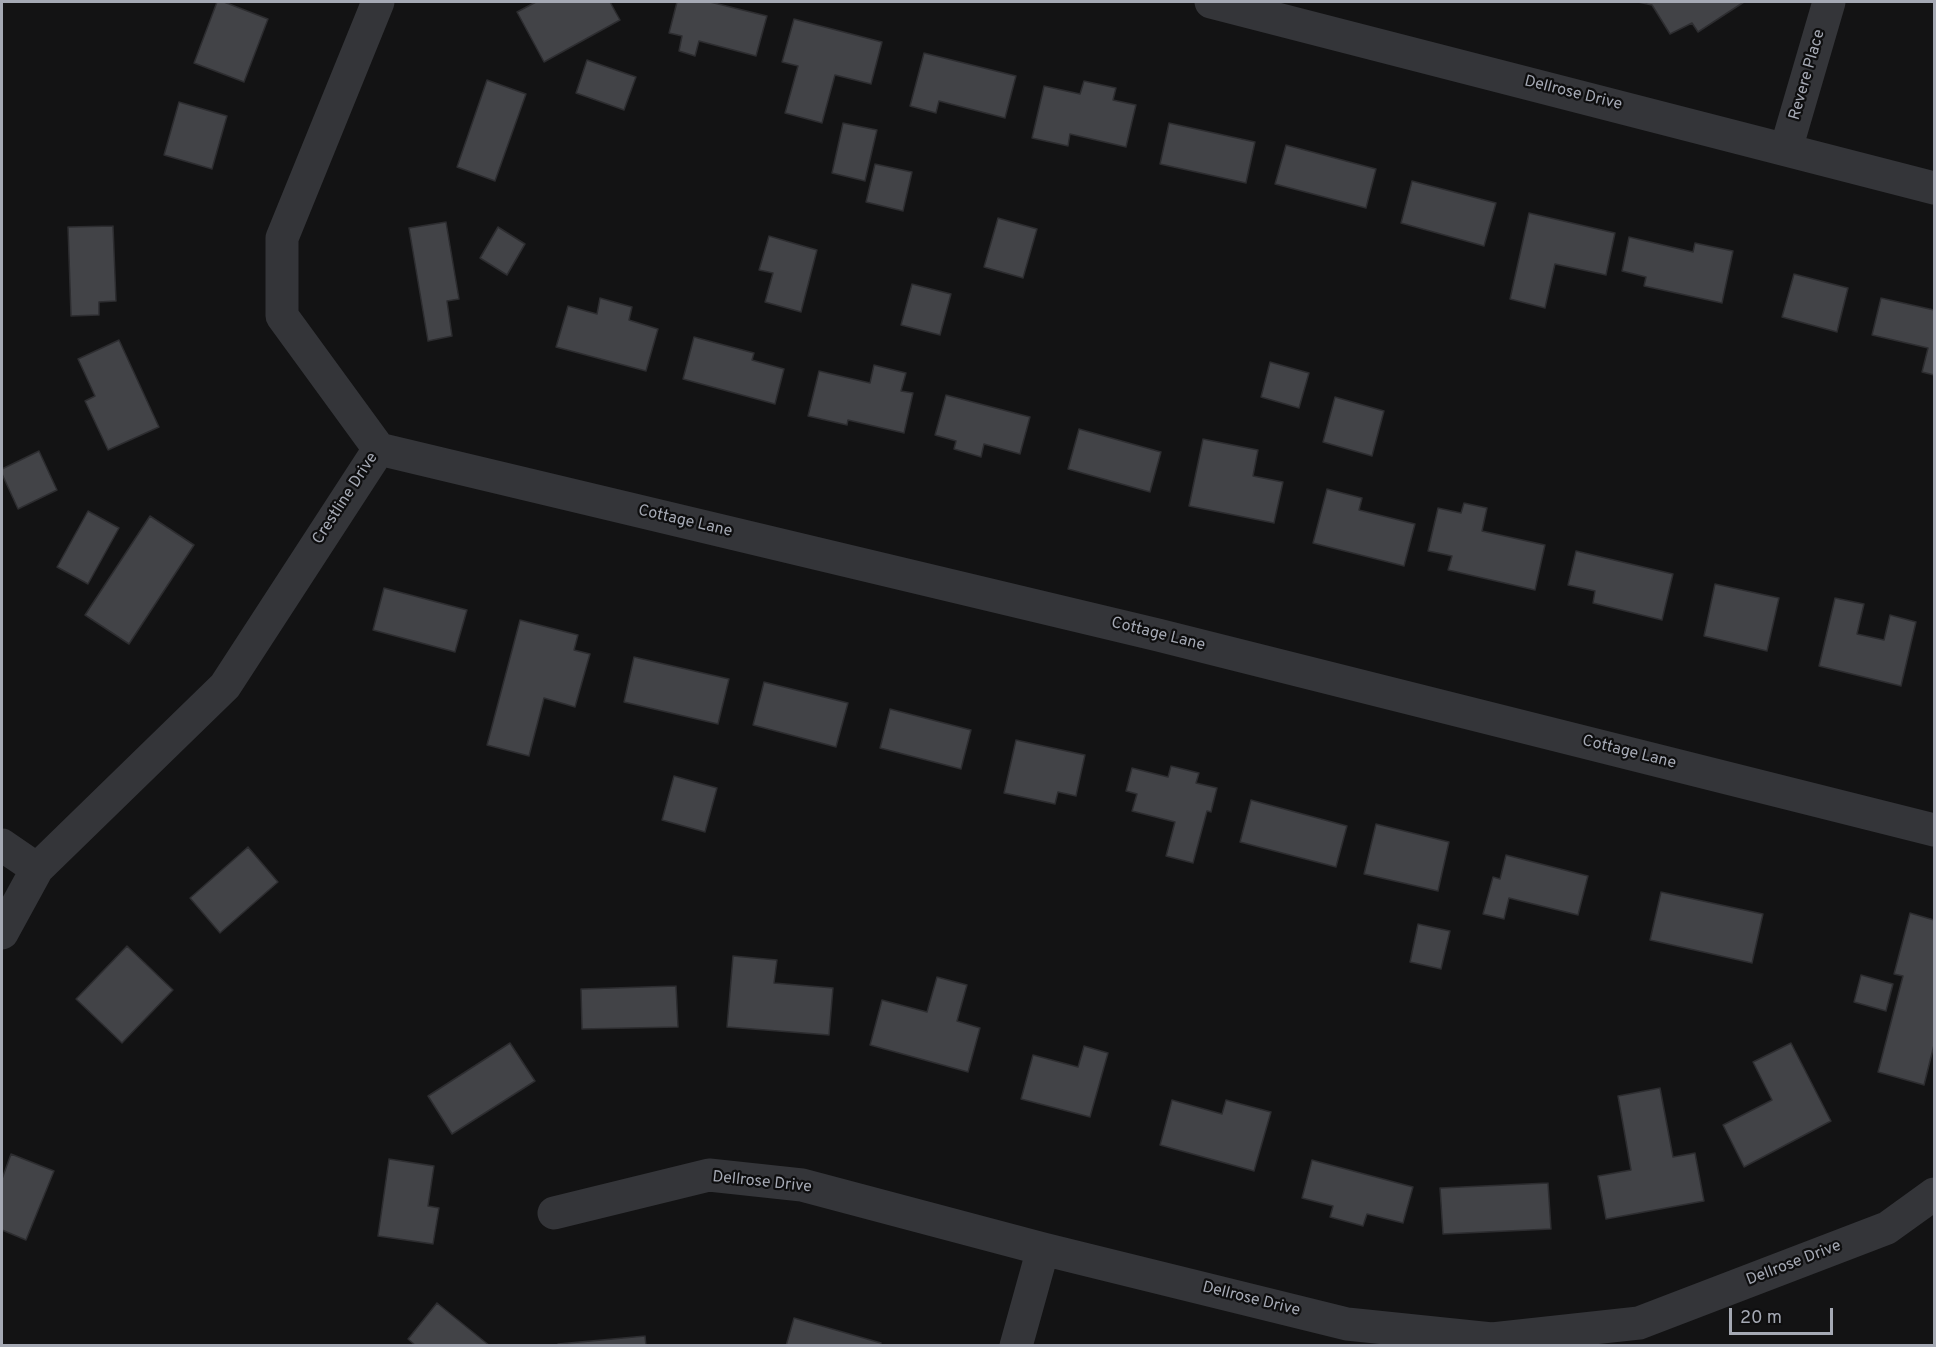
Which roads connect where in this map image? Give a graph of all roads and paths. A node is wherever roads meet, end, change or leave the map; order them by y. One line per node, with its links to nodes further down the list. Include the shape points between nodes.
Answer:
1 (378, 2): 6 (street, Crestline Drive, via 282,238 282,316)
2 (1211, 2): 4 (street, Dellrose Drive)
3 (1829, 2): 4 (street, Revere Place)
4 (1786, 149): 5 (street, Dellrose Drive)
5 (1935, 188)
6 (379, 449): 7 (street, Cottage Lane, via 1158,635); 9 (street, Crestline Drive, via 225,686)
7 (1935, 830)
8 (2, 844): 9 (street)
9 (37, 869): 10 (street, Crestline Drive)
10 (2, 933)
11 (1935, 1194): 13 (street, Dellrose Drive, via 1887,1228 1639,1323 1492,1340 1347,1324)
12 (554, 1213): 13 (street, Dellrose Drive, via 709,1175 802,1185)
13 (1043, 1249): 14 (street)
14 (1016, 1346)

